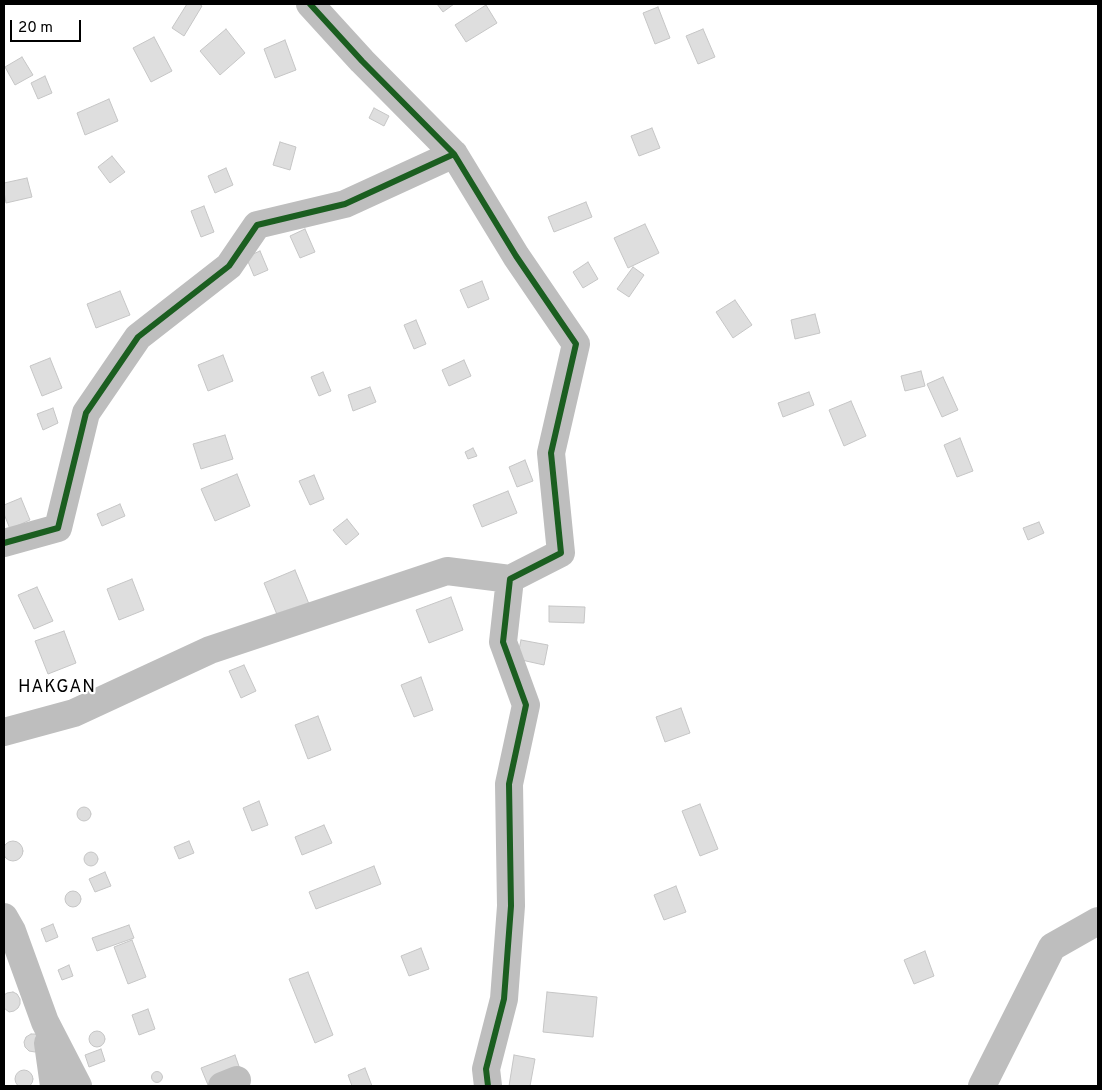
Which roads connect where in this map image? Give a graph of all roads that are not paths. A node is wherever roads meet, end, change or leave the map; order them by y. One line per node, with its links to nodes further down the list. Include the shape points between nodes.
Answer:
1 (310, 4): 2 (street)
2 (454, 154): 3 (street, via 345,204 257,225 230,266 138,337 86,413 58,528); 4 (street, via 516,256 576,344 550,453 561,553)
3 (4, 543)
4 (510, 579): 5 (street, via 447,571 210,650 74,713); 11 (street, via 503,642 526,705 509,784 511,906 504,999 486,1069)
5 (4, 732)
6 (4, 917): 8 (street)
7 (1098, 921): 12 (street, via 1052,947)
8 (45, 1022): 9 (street); 10 (street)
9 (54, 1086)
10 (78, 1086)
11 (488, 1086)
12 (982, 1086)

